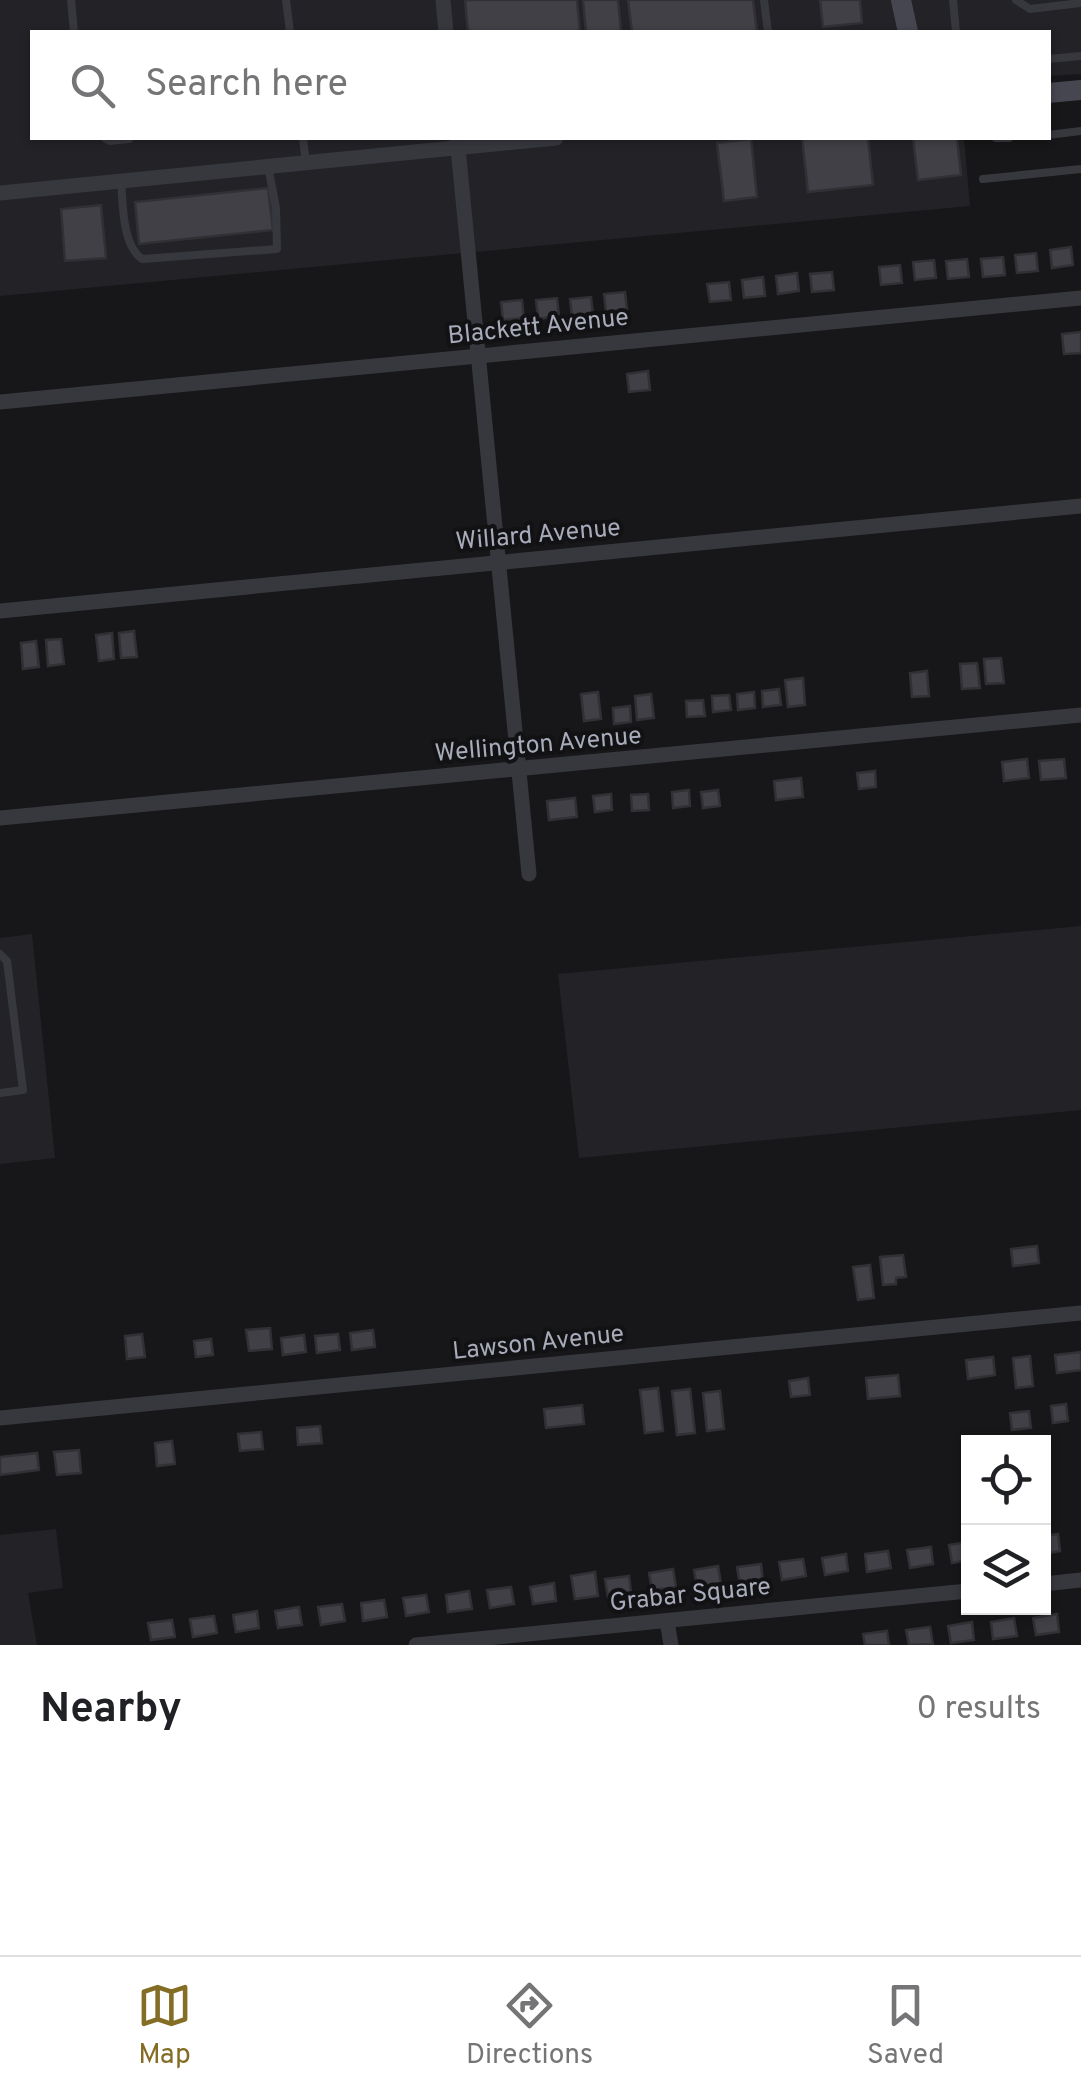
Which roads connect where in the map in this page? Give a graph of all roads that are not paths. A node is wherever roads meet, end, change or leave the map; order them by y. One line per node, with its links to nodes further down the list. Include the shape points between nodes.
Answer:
1 (71, 0): 9 (lane)
2 (286, 0): 10 (lane)
3 (443, 0): 11 (street)
4 (764, 0): 12 (lane)
5 (902, 0): 13 (street)
6 (953, 0): 14 (lane)
7 (1016, 0): 8 (lane, via 1030,9)
8 (1081, 3)
9 (74, 30)
10 (290, 30)
11 (446, 30)
12 (768, 30)
13 (908, 30)
14 (956, 30)
15 (1081, 56): 16 (lane)
16 (1051, 58)
17 (1081, 90): 18 (street)
18 (1051, 93)
19 (1081, 132): 20 (lane)
20 (1051, 135)
21 (303, 140): 24 (lane)
22 (506, 140): 23 (street)
23 (457, 142): 24 (street); 31 (street)
24 (306, 162): 25 (street)
25 (268, 166): 28 (street); 28 (lane, via 276,249 142,260 133,253)
26 (1081, 170): 27 (lane)
27 (984, 179)
28 (122, 181): 29 (street)
29 (0, 193)
30 (1081, 298): 31 (street, Blackett Avenue)
31 (479, 356): 32 (street, Blackett Avenue); 34 (street)
32 (0, 402)
33 (1081, 506): 34 (street, Willard Avenue)
34 (501, 562): 35 (street, Willard Avenue); 37 (street)
35 (0, 611)
36 (1081, 715): 37 (street, Wellington Avenue)
37 (520, 770): 38 (street, Wellington Avenue); 39 (street)
38 (0, 818)
39 (530, 874)
40 (0, 954): 41 (lane, via 7,961 23,1090)
41 (0, 1093)
42 (1081, 1313): 43 (street, Lawson Avenue)
43 (0, 1418)
44 (1081, 1580): 45 (street)
45 (1051, 1583)
46 (961, 1592): 47 (street, Grabar Square)
47 (668, 1621): 48 (street, Grabar Square); 49 (street)
48 (416, 1645)
49 (671, 1645)

